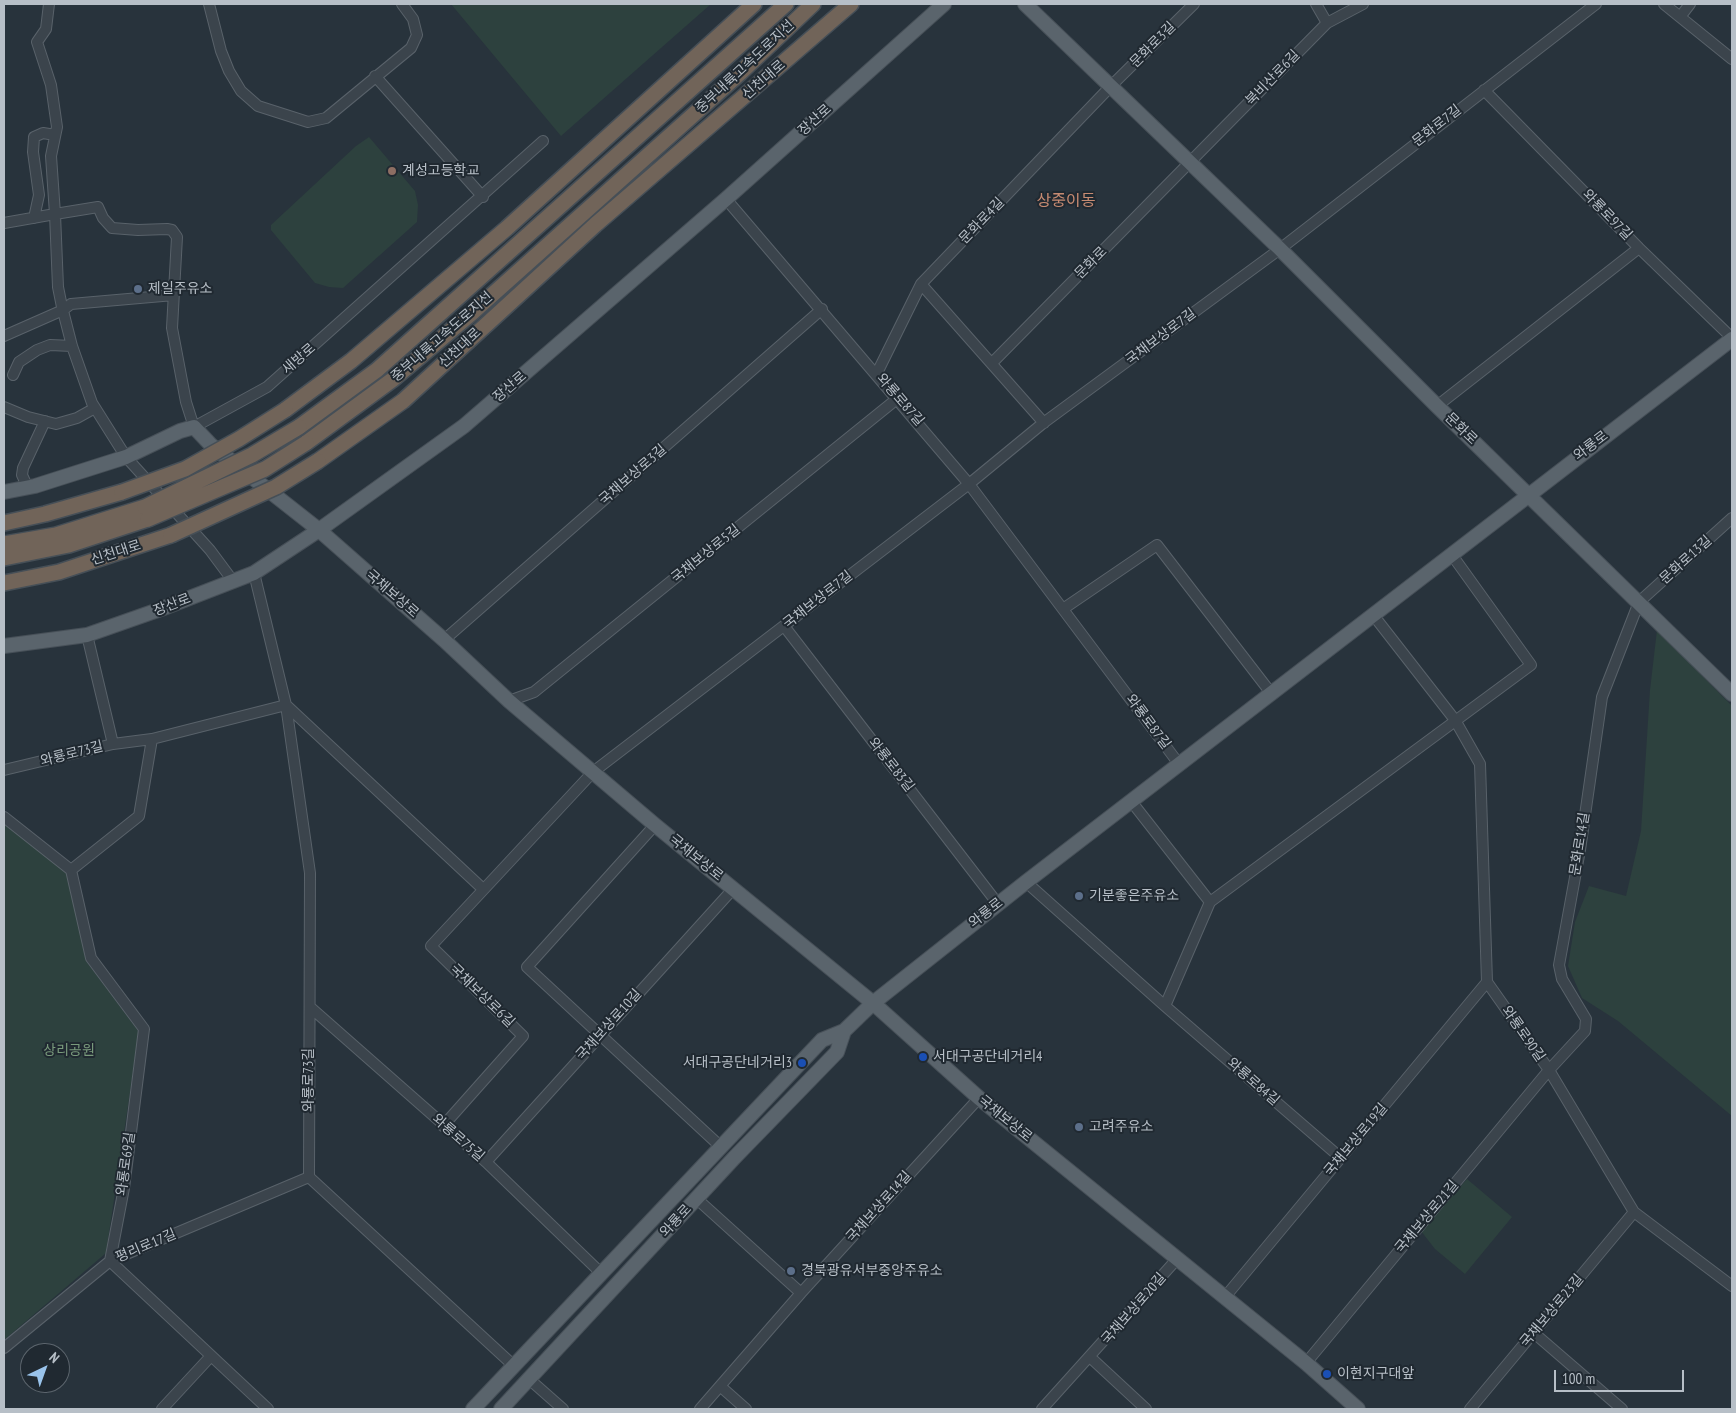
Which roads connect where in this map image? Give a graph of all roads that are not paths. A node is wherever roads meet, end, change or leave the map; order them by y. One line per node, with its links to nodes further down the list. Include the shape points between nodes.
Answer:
1 (48, 4): 22 (street, via 46,29 37,42 51,85 57,127)
2 (209, 4): 19 (street, via 229,71 241,91 258,106 308,122 326,118)
3 (402, 4): 19 (street, via 413,19 417,35 411,48)
4 (754, 4): 56 (highway, bridge, via 507,228 351,361 285,410 185,469 122,492)
5 (786, 4): 54 (highway, 중부내륙고속도로지선, bridge, via 377,370 299,427)
6 (813, 4): 54 (highway, 중부내륙고속도로지선, bridge, via 473,312 392,380 265,469)
7 (851, 4): 63 (highway, 신천대로, bridge, via 595,225 403,401 318,461 276,487 171,535 59,572)
8 (944, 4): 26 (main road, 장산로)
9 (1025, 4): 20 (main road, 문화로)
10 (1194, 4): 20 (street, 문화로3길)
11 (1316, 4): 17 (street)
12 (1363, 4): 17 (street, 북비산로6길)
13 (1596, 4): 21 (street, 문화로7길)
14 (1664, 4): 16 (street)
15 (1690, 4): 16 (street)
16 (1680, 17): 18 (street)
17 (1327, 23): 24 (street, 북비산로6길)
18 (1732, 59)
19 (375, 76): 25 (street)
20 (1111, 86): 24 (main road, 문화로); 32 (street, 문화로4길)
21 (1484, 90): 30 (street, 와룡로97길); 31 (street, 문화로7길)
22 (55, 136): 27 (street, via 51,156); 28 (street, via 43,133 34,137 39,195)
23 (543, 141): 25 (street, 새방로)
24 (1191, 163): 31 (main road, 문화로); 39 (street, 문화로)
25 (483, 197): 48 (street, 새방로, via 267,387)
26 (726, 199): 34 (street, 와룡로87길); 57 (main road, 장산로, via 464,426)
27 (55, 214): 28 (street); 33 (street, via 98,207 112,228 172,230 177,237); 35 (street, via 58,287)
28 (34, 218): 29 (street)
29 (4, 223)
30 (1639, 248): 37 (street, 와룡로97길); 43 (street)
31 (1280, 249): 43 (main road, 문화로); 47 (street, 국채보상로7길)
32 (921, 284): 39 (street); 40 (street, 문화로4길)
33 (174, 295): 35 (street, via 96,300 71,304); 48 (street, via 172,328)
34 (822, 309): 40 (street, 와룡로87길); 69 (street, 국채보상로3길)
35 (63, 310): 36 (street); 38 (street)
36 (4, 336)
37 (1732, 339): 53 (main road, 와룡로)
38 (72, 346): 41 (street, via 50,345 37,350 19,362); 45 (street)
39 (992, 363): 47 (street)
40 (877, 373): 42 (street, 와룡로87길)
41 (13, 375)
42 (898, 398): 50 (street, 와룡로87길); 73 (street, 국채보상로5길, via 534,692)
43 (1437, 406): 53 (main road, 문화로)
44 (4, 407): 46 (street)
45 (95, 408): 46 (street, via 56,424); 49 (street)
46 (45, 421): 51 (street, via 23,468 22,475)
47 (1042, 424): 50 (street, 국채보상로7길)
48 (194, 427): 49 (main road, 새방로); 57 (main road, 국채보상로, via 211,445)
49 (126, 457): 51 (main road, 새방로); 62 (street, via 210,550)
50 (969, 484): 65 (street, 와룡로87길); 67 (street, 국채보상로7길)
51 (28, 488): 52 (main road, 새방로)
52 (4, 492)
53 (1528, 495): 59 (main road, 와룡로); 64 (main road, 문화로)
54 (146, 513): 58 (highway, 중부내륙고속도로지선); 60 (highway, 중부내륙고속도로지선, via 69,545)
55 (1732, 518): 64 (street, 문화로13길)
56 (4, 523)
57 (319, 530): 61 (main road, 장산로); 69 (main road, 국채보상로)
58 (4, 544)
59 (1452, 555): 66 (main road, 와룡로); 75 (street, via 1530,665)
60 (4, 558)
61 (254, 573): 62 (main road, 장산로); 74 (street, 와룡로73길)
62 (233, 581): 68 (main road, 장산로)
63 (4, 583)
64 (1639, 602): 72 (main road, 문화로); 96 (street, 문화로14길, via 1602,698 1559,965 1562,979 1586,1020 1585,1030)
65 (1063, 609): 71 (street, via 1156,545); 78 (street, 와룡로87길)
66 (1374, 616): 71 (main road, 와룡로); 75 (street)
67 (784, 626): 80 (street, 국채보상로7길); 89 (street, 와룡로83길)
68 (87, 635): 70 (main road, 장산로); 77 (street)
69 (444, 640): 73 (main road, 국채보상로)
70 (4, 646)
71 (1271, 693): 78 (main road, 와룡로)
72 (1732, 694)
73 (509, 701): 80 (main road, 국채보상로)
74 (286, 705): 76 (street, 와룡로73길); 86 (street); 93 (street, 와룡로73길, via 310,873)
75 (1455, 720): 88 (street); 90 (street, via 1480,764)
76 (152, 740): 77 (street, 와룡로73길); 84 (street, via 139,816)
77 (113, 744): 79 (street, 와룡로73길)
78 (1179, 764): 81 (main road, 와룡로)
79 (4, 770)
80 (593, 772): 83 (main road, 국채보상로); 86 (street, 국채보상로6길)
81 (1131, 800): 85 (main road, 와룡로); 88 (street)
82 (4, 817): 84 (street)
83 (655, 825): 87 (main road, 국채보상로); 95 (street, 국채보상로, via 527,967)
84 (71, 870): 106 (street, 와룡로69길, via 91,958 144,1029 124,1188)
85 (1026, 882): 89 (main road, 와룡로); 92 (street, 와룡로84길)
86 (483, 889): 98 (street, 국채보상로6길, via 431,946 524,1036)
87 (733, 889): 91 (main road, 국채보상로); 95 (street, 국채보상로10길)
88 (1210, 902): 92 (street)
89 (998, 904): 91 (main road, 와룡로)
90 (1487, 982): 96 (street, 와룡로90길); 100 (street, 국채보상로19길)
91 (873, 1003): 94 (main road, 와룡로); 97 (main road, 국채보상로)
92 (1165, 1006): 100 (street, 와룡로84길)
93 (310, 1007): 98 (street, 와룡로75길); 102 (street, 와룡로73길)
94 (844, 1031): 99 (main road, 와룡로, via 822,1040); 103 (main road, 와룡로, via 837,1052)
95 (600, 1034): 99 (street); 101 (street, 국채보상로10길)
96 (1549, 1070): 104 (street, 와룡로90길); 115 (street, 국채보상로21길)
97 (979, 1098): 105 (main road, 국채보상로); 109 (street, 국채보상로14길)
98 (444, 1126): 101 (street, 와룡로75길)
99 (720, 1146): 107 (main road, 와룡로)
100 (1341, 1158): 110 (street, 국채보상로19길)
101 (486, 1162): 107 (street, 와룡로75길)
102 (309, 1177): 106 (street, 평리로17길); 116 (street)
103 (697, 1199): 109 (street); 117 (main road, 와룡로)
104 (1634, 1212): 108 (street, 와룡로90길); 111 (street, 국채보상로23길)
105 (1177, 1260): 110 (main road, 국채보상로); 114 (street, 국채보상로20길)
106 (110, 1261): 112 (street, 평리로17길); 113 (street)
107 (601, 1273): 116 (main road, 와룡로)
108 (1732, 1286)
109 (801, 1292): 118 (street, 국채보상로14길)
110 (1225, 1297): 115 (main road, 국채보상로)
111 (1534, 1333): 129 (street, 국채보상로23길); 130 (street)
112 (4, 1348)
113 (211, 1356): 119 (street); 120 (street)
114 (1091, 1358): 126 (street, 국채보상로20길); 127 (street, 국채보상로20길)
115 (1306, 1363): 128 (main road, 국채보상로)
116 (514, 1366): 121 (main road, 와룡로)
117 (529, 1379): 122 (main road, 와룡로); 123 (street)
118 (720, 1386): 124 (street, 국채보상로14길); 125 (street)
119 (162, 1409)
120 (268, 1409)
121 (473, 1409)
122 (501, 1409)
123 (564, 1409)
124 (700, 1409)
125 (746, 1409)
126 (1042, 1409)
127 (1146, 1409)
128 (1358, 1409)
129 (1470, 1409)
130 (1622, 1409)

